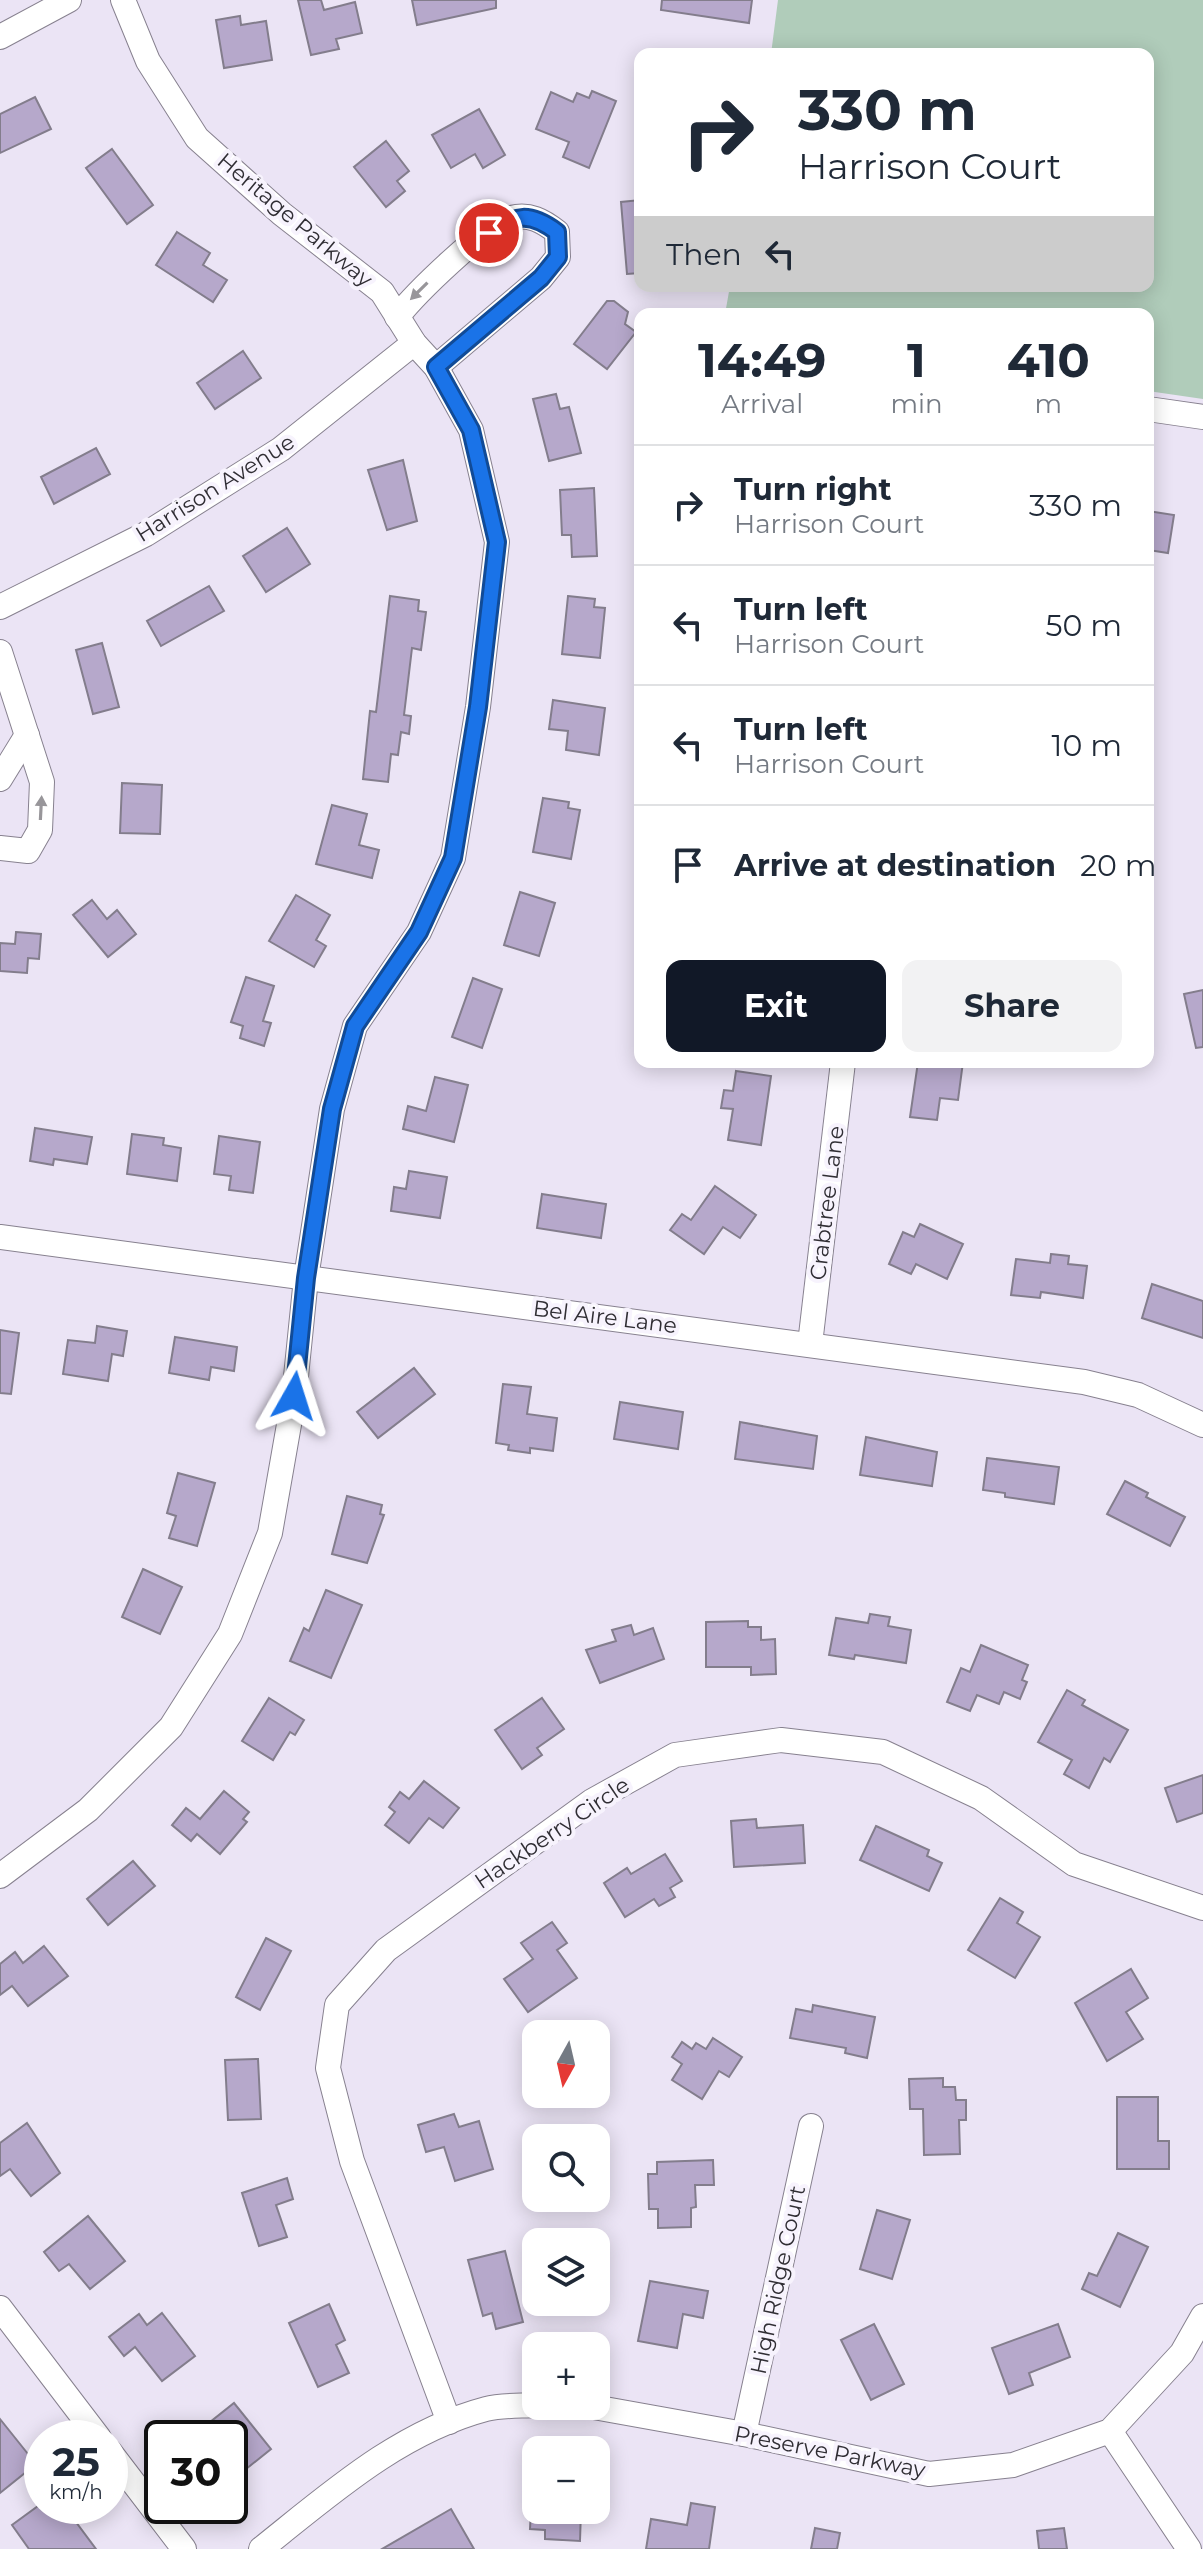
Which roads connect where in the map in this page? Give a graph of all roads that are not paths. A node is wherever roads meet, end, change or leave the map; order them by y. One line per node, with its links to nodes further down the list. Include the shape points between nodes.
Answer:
1 (69, 0): 3 (street)
2 (123, 0): 4 (street, Heritage Parkway, via 148,61 197,138 282,214 382,292)
3 (0, 37)
4 (397, 317): 5 (street, Heritage Parkway); 6 (street, one-way to 4, via 541,278 558,257 557,232 538,218 510,218 416,293)
5 (414, 343): 6 (street, Heritage Parkway); 9 (street, Harrison Avenue, via 281,449 146,534)
6 (436, 367): 16 (street, Heritage Parkway, via 471,430 497,542 478,707 453,858 419,932 355,1026 332,1109)
7 (1154, 410): 8 (street)
8 (1203, 417)
9 (0, 607)
10 (0, 652): 11 (street)
11 (27, 735): 12 (street); 13 (street, one-way to 11, via 28,851 40,830 42,782)
12 (0, 779)
13 (0, 848)
14 (842, 1068): 17 (street, Crabtree Lane)
15 (0, 1237): 16 (street, Bel Aire Lane)
16 (306, 1278): 17 (street, Bel Aire Lane); 19 (street, Heritage Parkway, via 294,1396 270,1533 230,1634 171,1727 88,1810)
17 (810, 1344): 18 (street, Bel Aire Lane, via 1084,1382 1138,1395)
18 (1203, 1425)
19 (0, 1876)
20 (1203, 1908): 27 (street, Hackberry Circle, via 1074,1864 981,1798 883,1752 781,1740 675,1755 592,1801 386,1950 337,2005 328,2068 352,2161)
21 (811, 2126): 29 (street, High Ridge Court)
22 (0, 2308): 26 (street)
23 (1203, 2316): 28 (street, Preserve Parkway, via 1182,2353)
24 (522, 2406): 27 (street, via 489,2408)
25 (610, 2410): 29 (street, Preserve Parkway)
26 (85, 2420)
27 (449, 2422): 32 (street, via 423,2431 347,2480)
28 (1110, 2431): 29 (street, Preserve Parkway, via 1013,2465 929,2474); 33 (street)
29 (744, 2434)
30 (128, 2476): 31 (street)
31 (184, 2549)
32 (261, 2549)
33 (1189, 2549)

